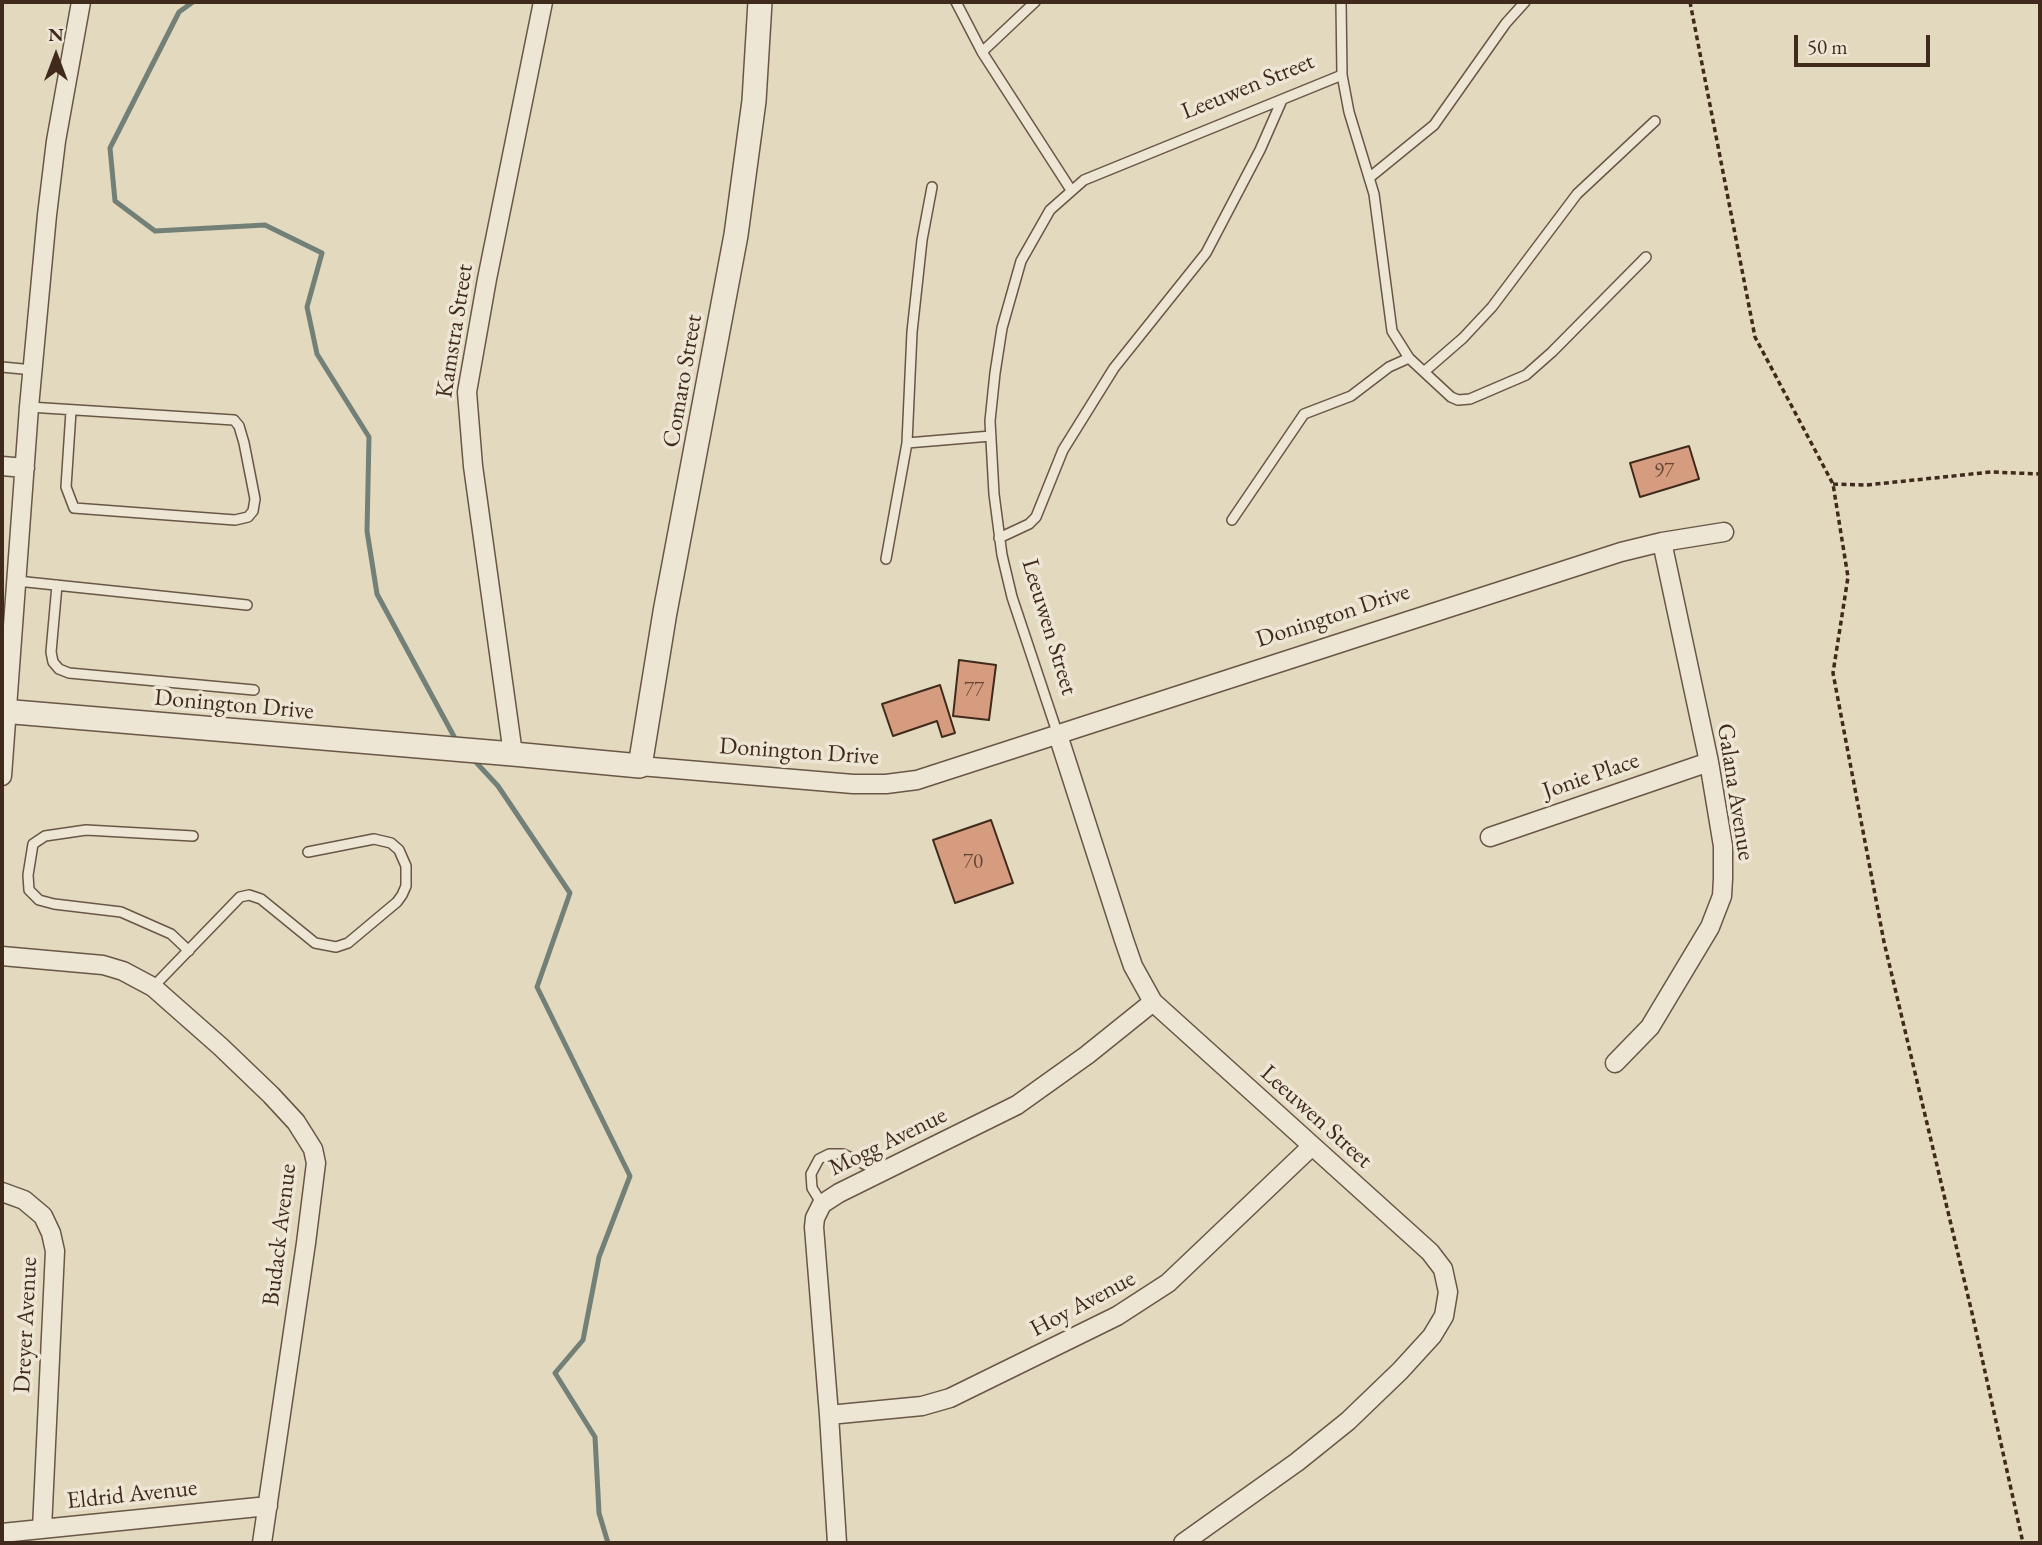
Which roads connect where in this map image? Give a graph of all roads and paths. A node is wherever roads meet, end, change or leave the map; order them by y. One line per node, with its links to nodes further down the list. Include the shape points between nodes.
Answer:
1 (81, 2): 19 (street, via 56,141)
2 (542, 2): 40 (street, Kamstra Street, via 467,392)
3 (760, 2): 42 (street, Comaro Street, via 754,101 736,235)
4 (956, 2): 9 (lane)
5 (1035, 2): 9 (lane)
6 (1341, 2): 10 (lane)
7 (1525, 2): 13 (lane, via 1434,125)
8 (1690, 2): 28 (path, via 1755,337)
9 (982, 52): 15 (lane)
10 (1342, 75): 11 (lane, Leeuwen Street); 13 (lane)
11 (1282, 100): 15 (lane, Leeuwen Street, via 1094,176); 31 (lane, via 1206,254 1114,368 1063,450 1036,517)
12 (1655, 121): 20 (lane, via 1577,194 1492,307)
13 (1369, 178): 17 (lane, via 1390,324)
14 (932, 187): 24 (lane, via 912,332)
15 (1071, 190): 23 (lane, Leeuwen Street, via 1041,222 1021,261 1002,328)
16 (1646, 257): 20 (lane, via 1526,374 1462,401 1451,397)
17 (1409, 358): 20 (lane); 29 (lane, via 1351,396 1301,417)
18 (2, 367): 19 (lane)
19 (33, 370): 21 (street)
20 (1425, 371)
21 (29, 407): 22 (lane); 26 (street)
22 (71, 411): 22 (lane, via 234,420 242,433 255,499 253,511 235,520 74,508 66,487)
23 (991, 436): 24 (lane); 31 (lane, Leeuwen Street)
24 (907, 443): 33 (lane)
25 (2, 466): 26 (street)
26 (25, 468): 34 (street)
27 (2040, 474): 28 (path, via 1991,472 1867,485)
28 (1833, 484): 63 (path, via 1848,577 1833,673 1884,942)
29 (1232, 520)
30 (1724, 532): 32 (street, Donington Drive)
31 (999, 538): 39 (lane, Leeuwen Street, via 1012,597)
32 (1662, 542): 39 (street, Donington Drive, via 1502,589); 41 (street, Galana Avenue)
33 (886, 559)
34 (17, 581): 35 (lane); 38 (street)
35 (57, 585): 36 (lane); 37 (lane, via 51,652 59,669)
36 (247, 605)
37 (254, 690)
38 (5, 711): 40 (street, Donington Drive); 43 (street)
39 (1058, 735): 42 (street, Donington Drive, via 931,776 886,784); 50 (street, Leeuwen Street, via 1133,966)
40 (505, 753): 42 (street, Donington Drive)
41 (1709, 762): 45 (street, Jonie Place); 51 (street, Galana Avenue, via 1723,846 1722,896 1710,927 1650,1027)
42 (640, 766)
43 (2, 776)
44 (193, 836): 47 (lane, via 86,830 44,836 33,844 28,875 29,890 39,900 121,912 171,934)
45 (1490, 837)
46 (308, 852): 47 (lane, via 374,839 391,843 406,866 406,886 402,895 348,943 329,947 315,943 261,899 245,895)
47 (189, 951): 49 (lane)
48 (2, 956): 49 (street, Budack Avenue, via 103,965)
49 (153, 987): 57 (street, Budack Avenue, via 271,1095 296,1122 314,1153 316,1170)
50 (1153, 1002): 52 (street, Leeuwen Street); 53 (street, Mogg Avenue, via 1027,1098)
51 (1615, 1063)
52 (1312, 1146): 56 (street, Hoy Avenue, via 1168,1283 1135,1306 950,1398 922,1406); 62 (street, Leeuwen Street, via 1430,1252 1443,1269 1448,1292 1444,1316 1400,1371 1330,1436)
53 (881, 1172): 55 (street, Mogg Avenue); 55 (lane, via 844,1154 819,1159 811,1174 812,1188)
54 (2, 1192): 58 (street, Dreyer Avenue, via 37,1210 48,1226 55,1251)
55 (822, 1204): 56 (street, Mogg Avenue, via 814,1227)
56 (830, 1415): 61 (street, Mogg Avenue)
57 (268, 1506): 58 (street, Eldrid Avenue); 60 (street, Budack Avenue)
58 (42, 1529): 59 (street, Eldrid Avenue)
59 (2, 1533)
60 (262, 1543)
61 (836, 1543)
62 (1183, 1543)
63 (2023, 1543)

